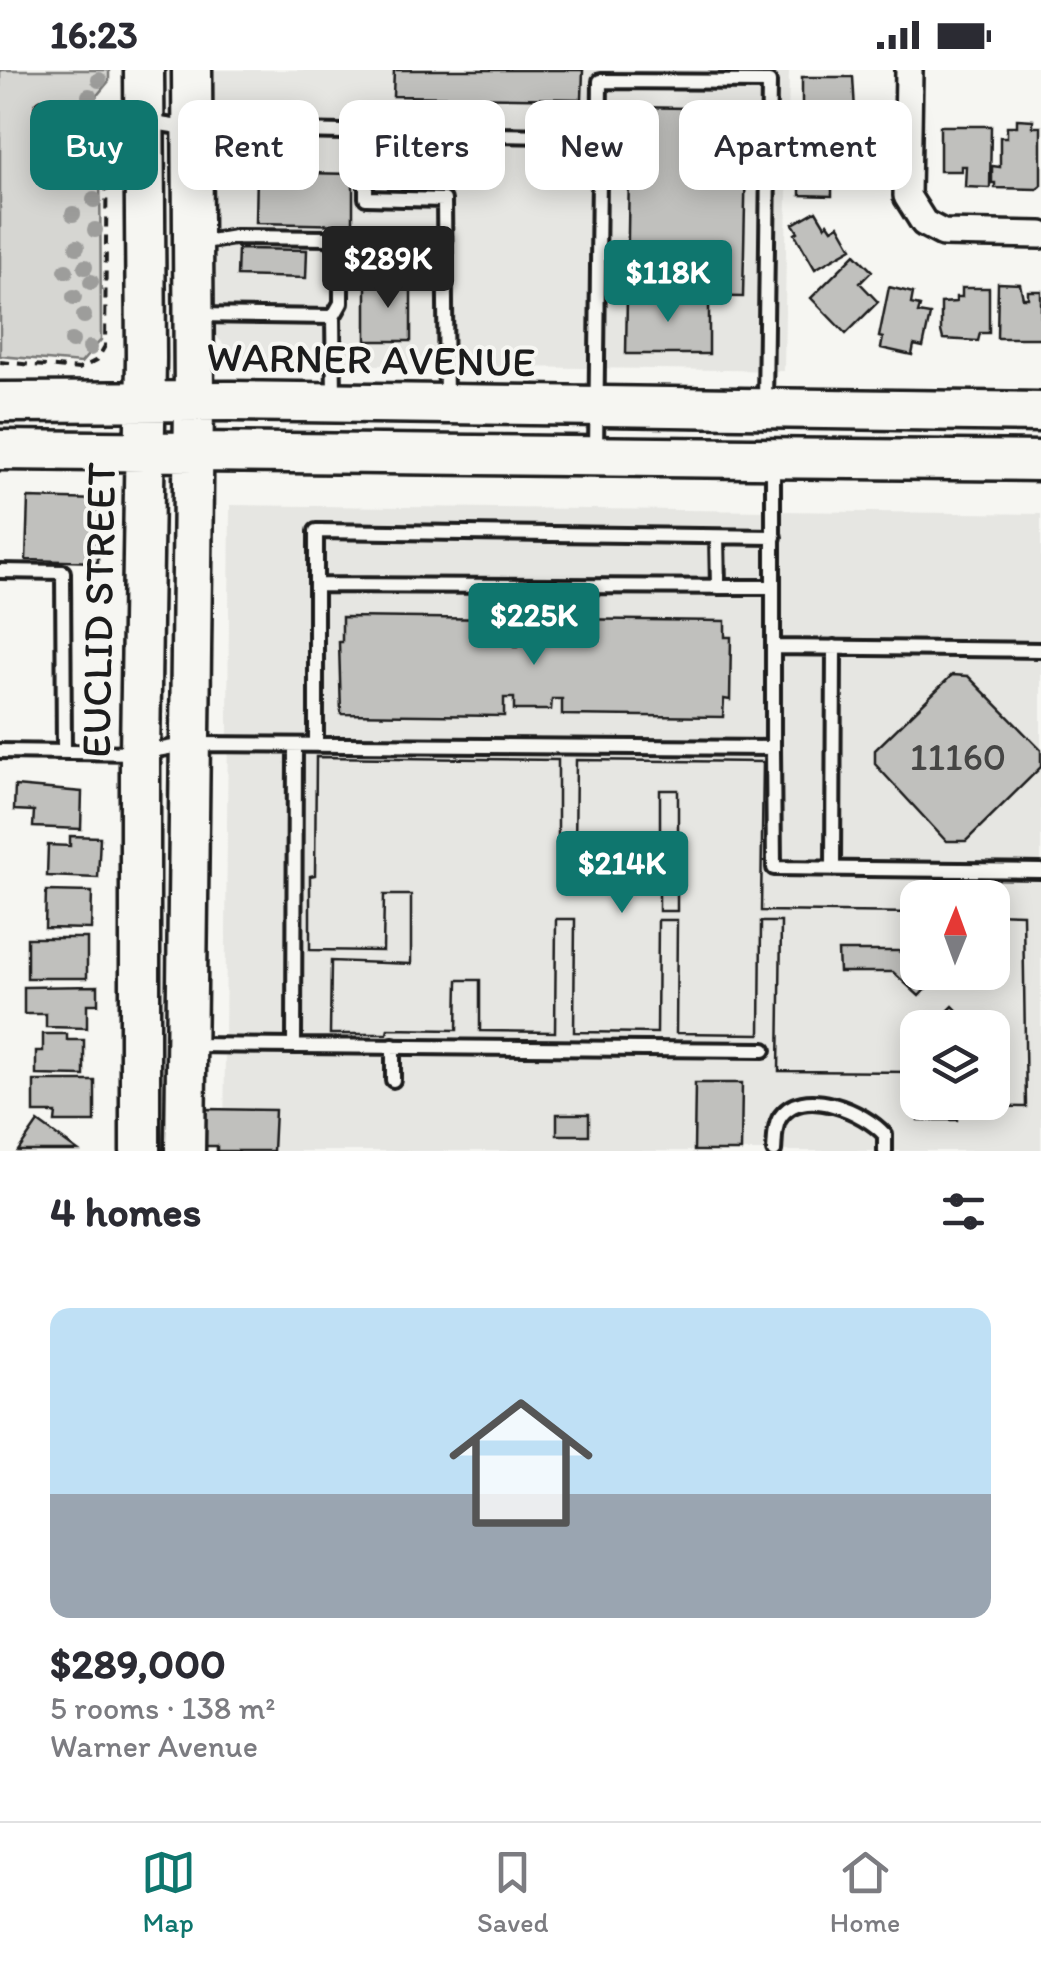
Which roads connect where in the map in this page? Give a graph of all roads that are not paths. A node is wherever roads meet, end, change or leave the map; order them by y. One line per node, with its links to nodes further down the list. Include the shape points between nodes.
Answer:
1 (144, 70): 4 (main road, EUCLID STREET)
2 (192, 70): 5 (main road)
3 (908, 70): 11 (street, via 907,196 924,223 943,234)
4 (133, 100)
5 (192, 100)
6 (600, 100): 21 (lane, via 600,81 769,82)
7 (131, 190): 16 (main road, EUCLID STREET)
8 (194, 190): 12 (main road)
9 (366, 190): 19 (lane, via 366,198 444,200)
10 (598, 190): 20 (lane)
11 (1041, 235)
12 (195, 243): 13 (main road); 14 (lane, via 328,238 341,248 340,303)
13 (194, 315): 14 (lane); 17 (main road)
14 (333, 317): 18 (lane)
15 (0, 402): 16 (main road, WARNER AVENUE)
16 (146, 402): 17 (main road, WARNER AVENUE); 26 (main road, EUCLID STREET)
17 (194, 402): 18 (main road, WARNER AVENUE); 25 (main road)
18 (334, 403): 19 (main road, WARNER AVENUE)
19 (446, 405): 20 (main road, WARNER AVENUE)
20 (596, 406): 21 (main road, WARNER AVENUE); 27 (lane)
21 (765, 408): 23 (main road, WARNER AVENUE)
22 (1041, 412): 23 (main road, WARNER AVENUE)
23 (902, 413): 28 (main road, via 870,428 800,432 785,439)
24 (0, 450): 26 (main road)
25 (194, 451): 26 (main road); 27 (main road); 39 (main road)
26 (146, 452): 45 (main road, EUCLID STREET)
27 (596, 456): 28 (main road)
28 (773, 459): 29 (main road); 31 (lane)
29 (1041, 461)
30 (718, 537): 31 (lane); 33 (lane, via 316,531); 34 (lane)
31 (774, 537): 35 (lane)
32 (0, 571): 44 (lane, via 63,572)
33 (316, 585): 34 (lane); 40 (lane)
34 (718, 587): 35 (lane)
35 (773, 588): 36 (lane)
36 (773, 647): 37 (lane); 42 (lane)
37 (834, 648): 38 (lane); 46 (lane)
38 (1041, 650)
39 (190, 744): 41 (lane); 45 (lane); 48 (main road)
40 (316, 744): 41 (lane); 42 (lane)
41 (295, 745): 49 (lane)
42 (773, 748): 46 (lane, via 774,868)
43 (0, 752): 44 (lane)
44 (64, 752): 45 (lane)
45 (140, 752): 53 (main road, EUCLID STREET)
46 (833, 869): 47 (lane)
47 (1041, 871)
48 (187, 1044): 49 (lane); 54 (main road)
49 (294, 1045): 50 (lane)
50 (393, 1046): 51 (lane); 52 (lane)
51 (764, 1050)
52 (393, 1080)
53 (140, 1151)
54 (186, 1151)
55 (774, 1151): 56 (lane, via 780,1119 811,1102 874,1122 885,1135)
56 (885, 1151)

